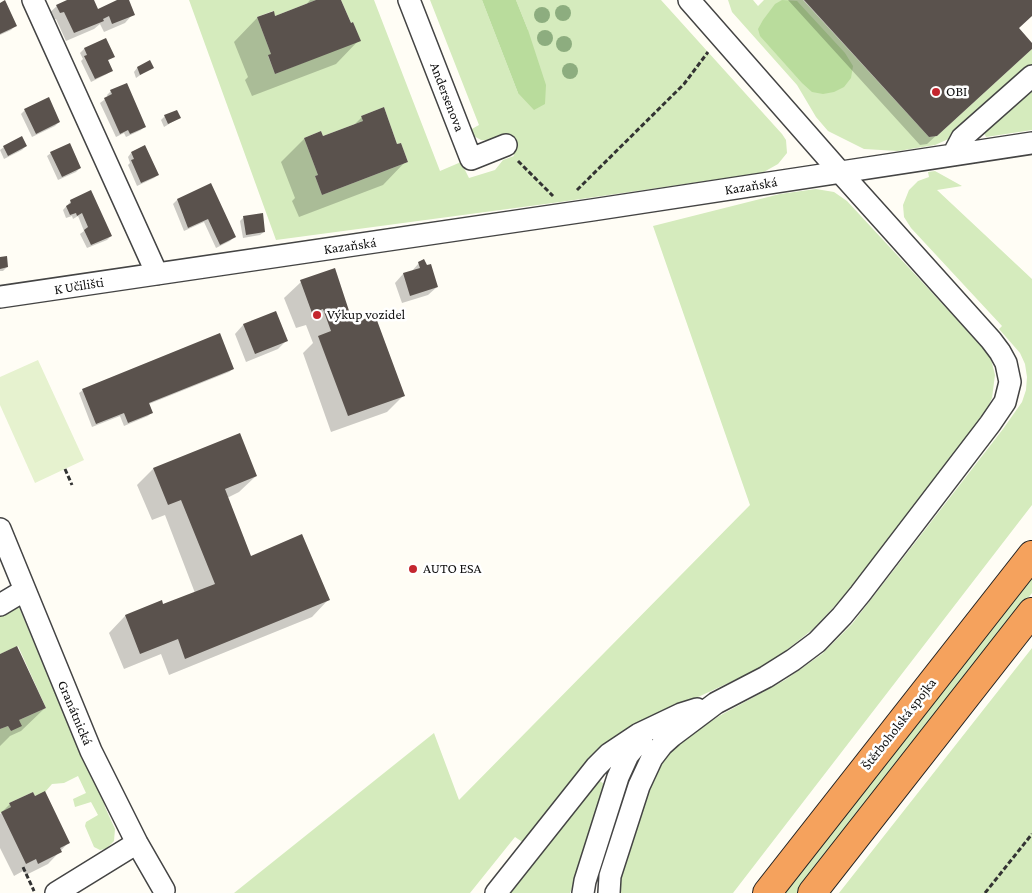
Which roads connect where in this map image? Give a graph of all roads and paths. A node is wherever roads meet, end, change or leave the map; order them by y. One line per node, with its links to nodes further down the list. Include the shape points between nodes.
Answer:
1 (33, 0): 12 (street)
2 (409, 0): 7 (street, Andersenova, via 471,159)
3 (696, 2): 9 (street)
4 (710, 49): 10 (path, via 684,84)
5 (1032, 76): 8 (street, via 962,138)
6 (1032, 143): 8 (street, Kazaňská)
7 (506, 145): 11 (path, via 511,154)
8 (962, 154): 9 (street, Kazaňská)
9 (840, 172): 12 (street, Kazaňská); 21 (street, via 1000,352 1009,373 1009,392 990,424 842,616 817,642 793,660)
10 (576, 191)
11 (556, 198)
12 (158, 274): 13 (street, K Učilišti)
13 (0, 297)
14 (65, 469): 15 (path)
15 (72, 485)
16 (0, 529): 18 (street, Granátnická)
17 (1032, 555): 23 (highway, Štěrboholská spojka)
18 (25, 590): 19 (street); 25 (street, Granátnická, via 78,722)
19 (0, 605)
20 (1032, 612): 35 (highway)
21 (716, 703): 22 (street); 32 (street, via 672,736 652,758 639,786 614,862)
22 (658, 725): 30 (street, via 624,744 596,767); 31 (street, via 635,744 618,778)
23 (896, 729): 33 (highway); 34 (highway, Štěrboholská spojka)
24 (1032, 834): 36 (path)
25 (137, 843): 27 (street, Granátnická); 29 (street)
26 (22, 867): 28 (path)
27 (164, 890)
28 (34, 891)
29 (56, 893)
30 (496, 893)
31 (583, 893)
32 (609, 893)
33 (748, 893)
34 (767, 893)
35 (812, 893)
36 (985, 893)

